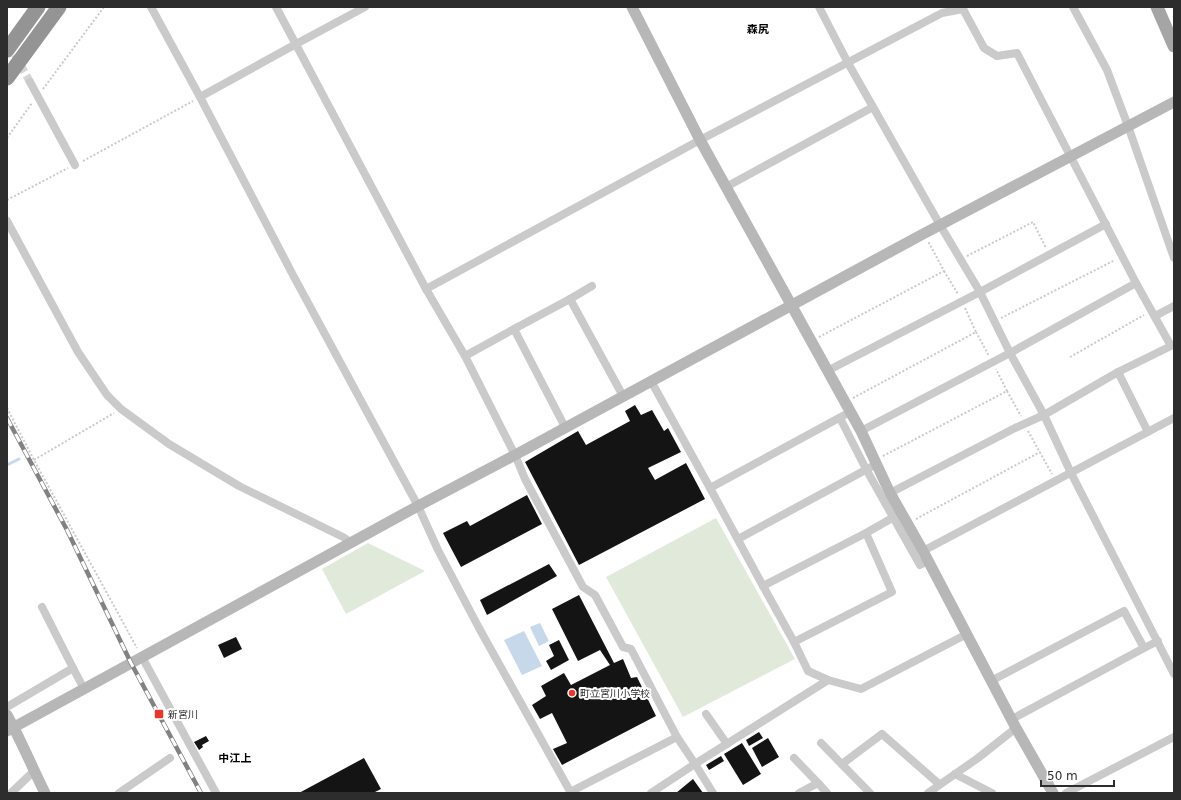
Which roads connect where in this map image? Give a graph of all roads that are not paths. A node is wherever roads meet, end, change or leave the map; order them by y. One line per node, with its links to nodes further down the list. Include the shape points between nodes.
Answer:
1 (38, 7): 13 (highway)
2 (59, 7): 15 (highway)
3 (151, 7): 17 (street)
4 (276, 7): 11 (street)
5 (365, 7): 11 (street)
6 (632, 7): 21 (street)
7 (819, 7): 14 (street)
8 (1073, 7): 20 (street, via 1107,70)
9 (1157, 7): 12 (main road)
10 (940, 10): 14 (street); 22 (street, via 963,9 984,48 997,56 1017,53)
11 (296, 44): 17 (street); 31 (street)
12 (1174, 46)
13 (7, 50)
14 (848, 63): 19 (street); 21 (street)
15 (7, 78)
16 (30, 82): 23 (street)
17 (200, 97): 57 (street)
18 (1174, 102): 20 (street)
19 (873, 107): 24 (street); 27 (street)
20 (1128, 126): 22 (street); 28 (street)
21 (700, 140): 24 (street); 31 (street)
22 (1071, 156): 26 (street); 27 (street)
23 (75, 165)
24 (726, 187): 34 (street)
25 (7, 221): 61 (street, via 78,352 106,395 121,410 169,444 239,486)
26 (1106, 224): 29 (street); 32 (street)
27 (940, 225): 32 (street); 34 (street)
28 (1174, 258)
29 (1136, 283): 36 (street); 39 (street)
30 (592, 286): 33 (street)
31 (426, 289): 40 (street)
32 (980, 292): 39 (street); 41 (street)
33 (570, 299): 37 (street); 44 (street)
34 (792, 305): 41 (street); 43 (street)
35 (1174, 306): 36 (street)
36 (1153, 314): 38 (street)
37 (514, 329): 40 (street); 49 (street)
38 (1173, 345): 42 (street)
39 (1010, 353): 46 (street); 50 (street)
40 (465, 356): 52 (street)
41 (827, 371): 45 (street)
42 (1118, 372): 46 (street); 51 (street)
43 (651, 381): 44 (street); 55 (street)
44 (623, 396): 49 (street)
45 (848, 407): 47 (street); 50 (street)
46 (1044, 415): 54 (street); 56 (street)
47 (840, 418): 53 (street); 55 (street)
48 (1174, 418): 51 (street)
49 (565, 427): 52 (street)
50 (861, 430): 53 (street)
51 (1148, 432): 54 (street)
52 (515, 455): 57 (street); 80 (street, via 525,479 583,587 595,595 623,647 631,649)
53 (872, 464): 56 (street); 58 (street); 60 (street)
54 (1071, 473): 62 (street); 66 (street)
55 (710, 488): 60 (street)
56 (890, 493): 58 (street)
57 (418, 506): 61 (street); 92 (street, via 479,628)
58 (897, 515): 59 (street); 62 (street, via 907,524); 62 (street, via 920,565)
59 (866, 533): 63 (street); 67 (street, via 892,592)
60 (738, 539): 63 (street)
61 (352, 543): 69 (street)
62 (925, 556): 65 (street)
63 (763, 586): 67 (street)
64 (42, 607): 70 (street)
65 (967, 634): 72 (street, via 861,689); 73 (street)
66 (1158, 641): 68 (street); 71 (street)
67 (794, 642): 72 (street, via 808,671)
68 (1144, 648): 73 (street, via 1124,611); 78 (street)
69 (142, 657): 74 (street); 96 (street)
70 (73, 668): 74 (street); 75 (street)
71 (1174, 674)
72 (828, 680): 83 (street)
73 (991, 681): 78 (street)
74 (84, 689): 79 (street)
75 (7, 707)
76 (706, 714): 83 (street)
77 (7, 716): 79 (street)
78 (1014, 724): 89 (street, via 978,758); 104 (street)
79 (10, 729): 88 (street)
80 (677, 737): 86 (street); 92 (street)
81 (1174, 737): 105 (street)
82 (821, 743): 87 (street)
83 (727, 744): 86 (street)
84 (170, 758): 95 (street)
85 (794, 758): 90 (street)
86 (696, 764): 97 (street); 98 (street)
87 (842, 764): 91 (street, via 882,734); 101 (street)
88 (34, 771): 93 (street); 94 (street)
89 (955, 774): 91 (street); 103 (street)
90 (818, 783): 99 (street); 100 (street)
91 (939, 784): 102 (street)
92 (571, 792)
93 (11, 793)
94 (45, 793)
95 (119, 793)
96 (216, 793)
97 (650, 793)
98 (713, 793)
99 (799, 793)
100 (827, 793)
101 (870, 793)
102 (928, 793)
103 (992, 793)
104 (1053, 793)
105 (1066, 793)

